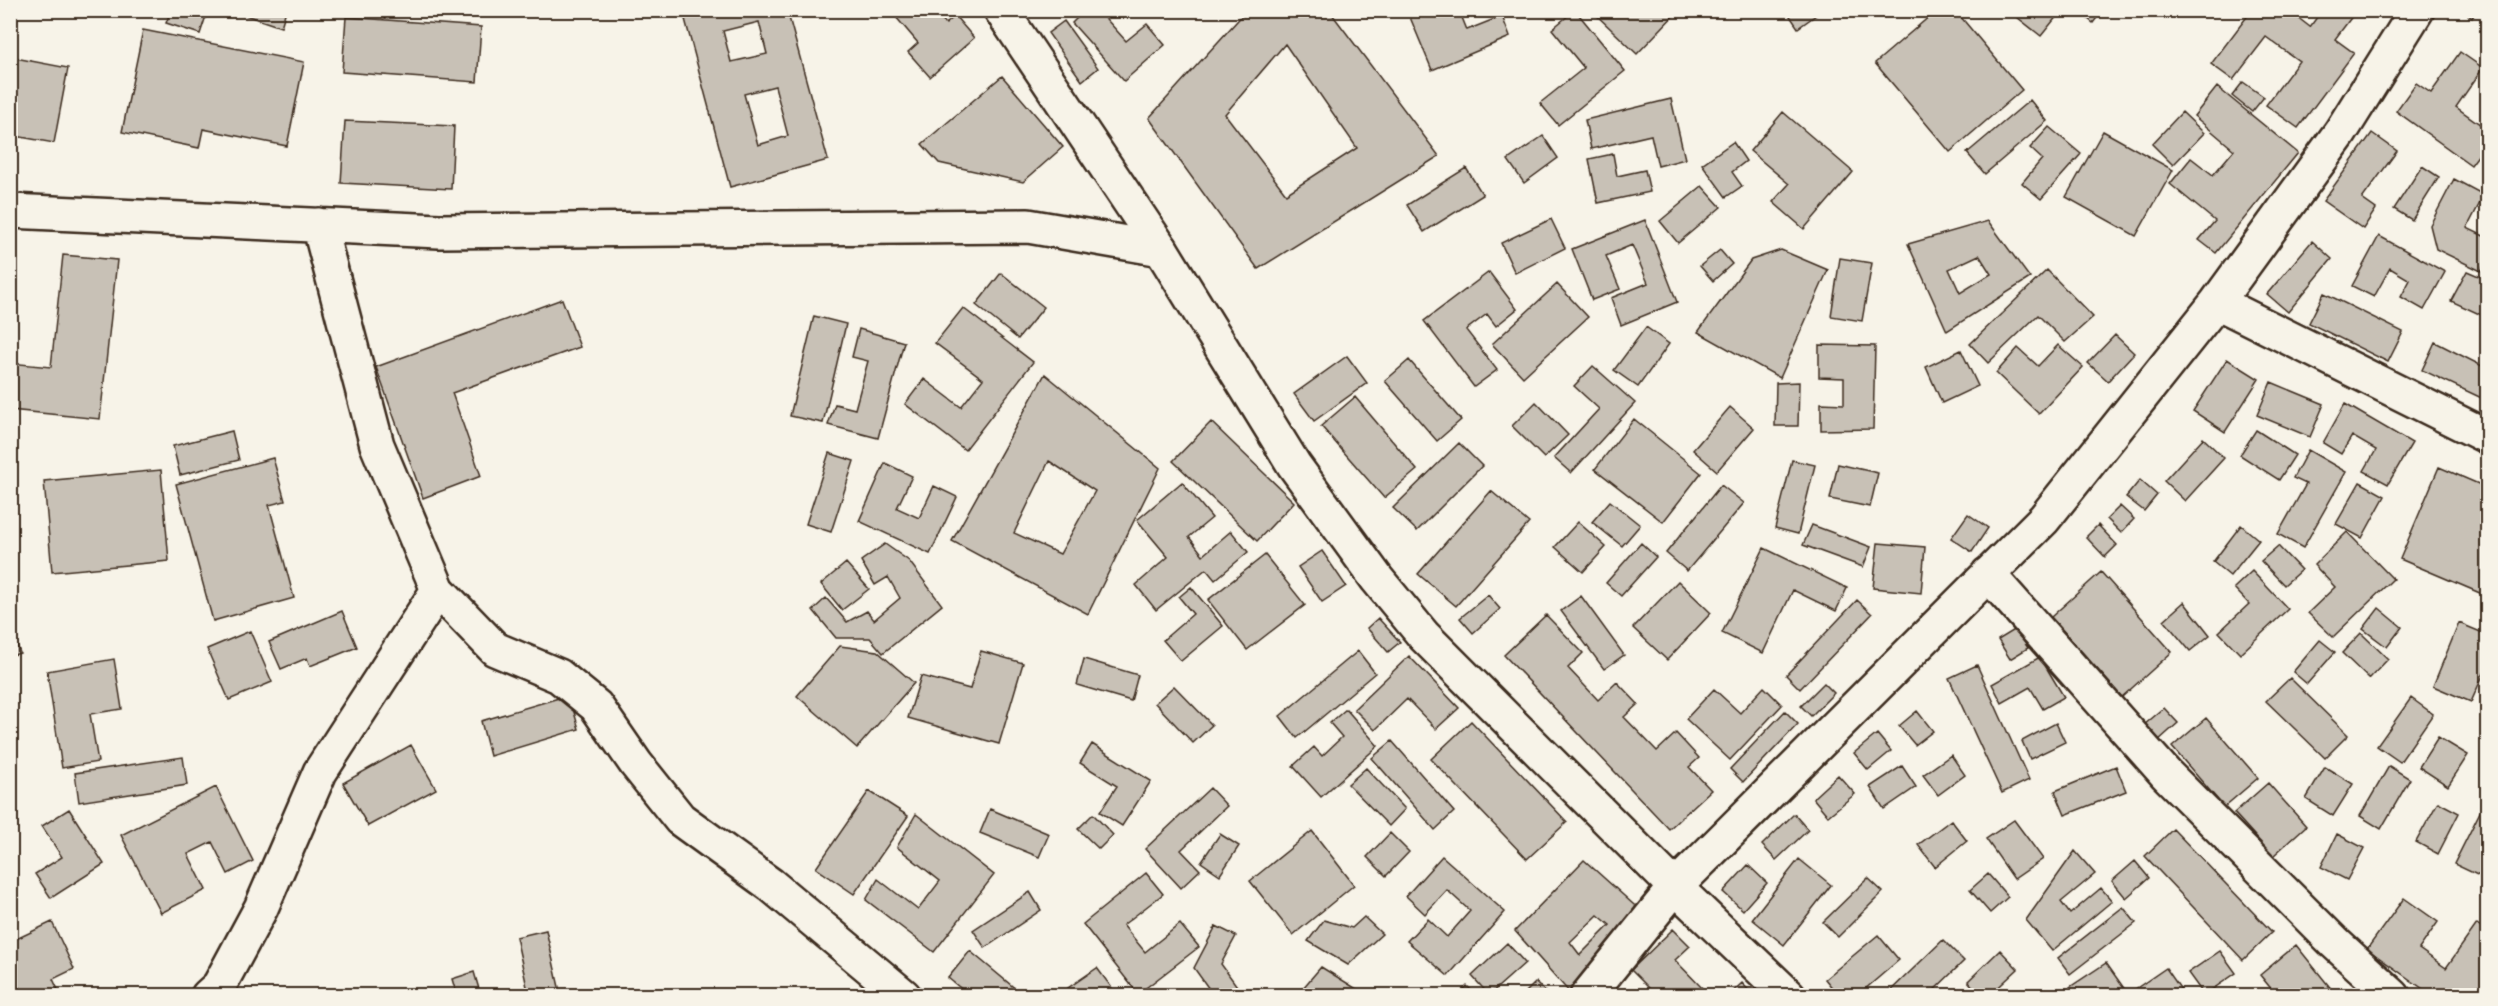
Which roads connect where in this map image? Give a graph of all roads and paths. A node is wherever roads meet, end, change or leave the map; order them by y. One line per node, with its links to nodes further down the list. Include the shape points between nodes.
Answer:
1 (1001, 10): 5 (street)
2 (2417, 10): 6 (street, via 2340,133)
3 (10, 211): 4 (street)
4 (319, 225): 5 (street, via 439,231 1028,226); 9 (street, via 377,444)
5 (1161, 249): 10 (street, via 1294,465 1377,579 1424,636)
6 (2217, 302): 7 (street); 8 (street, via 2044,519)
7 (2487, 437)
8 (1988, 574): 10 (street); 15 (street, via 2166,774)
9 (438, 590): 11 (street, via 320,772 261,908 219,986); 12 (street, via 495,649 559,676 596,706 636,765 681,819 771,885)
10 (1675, 886): 13 (street); 14 (street)
11 (208, 996)
12 (904, 996)
13 (1587, 996)
14 (1789, 996)
15 (2393, 996)

